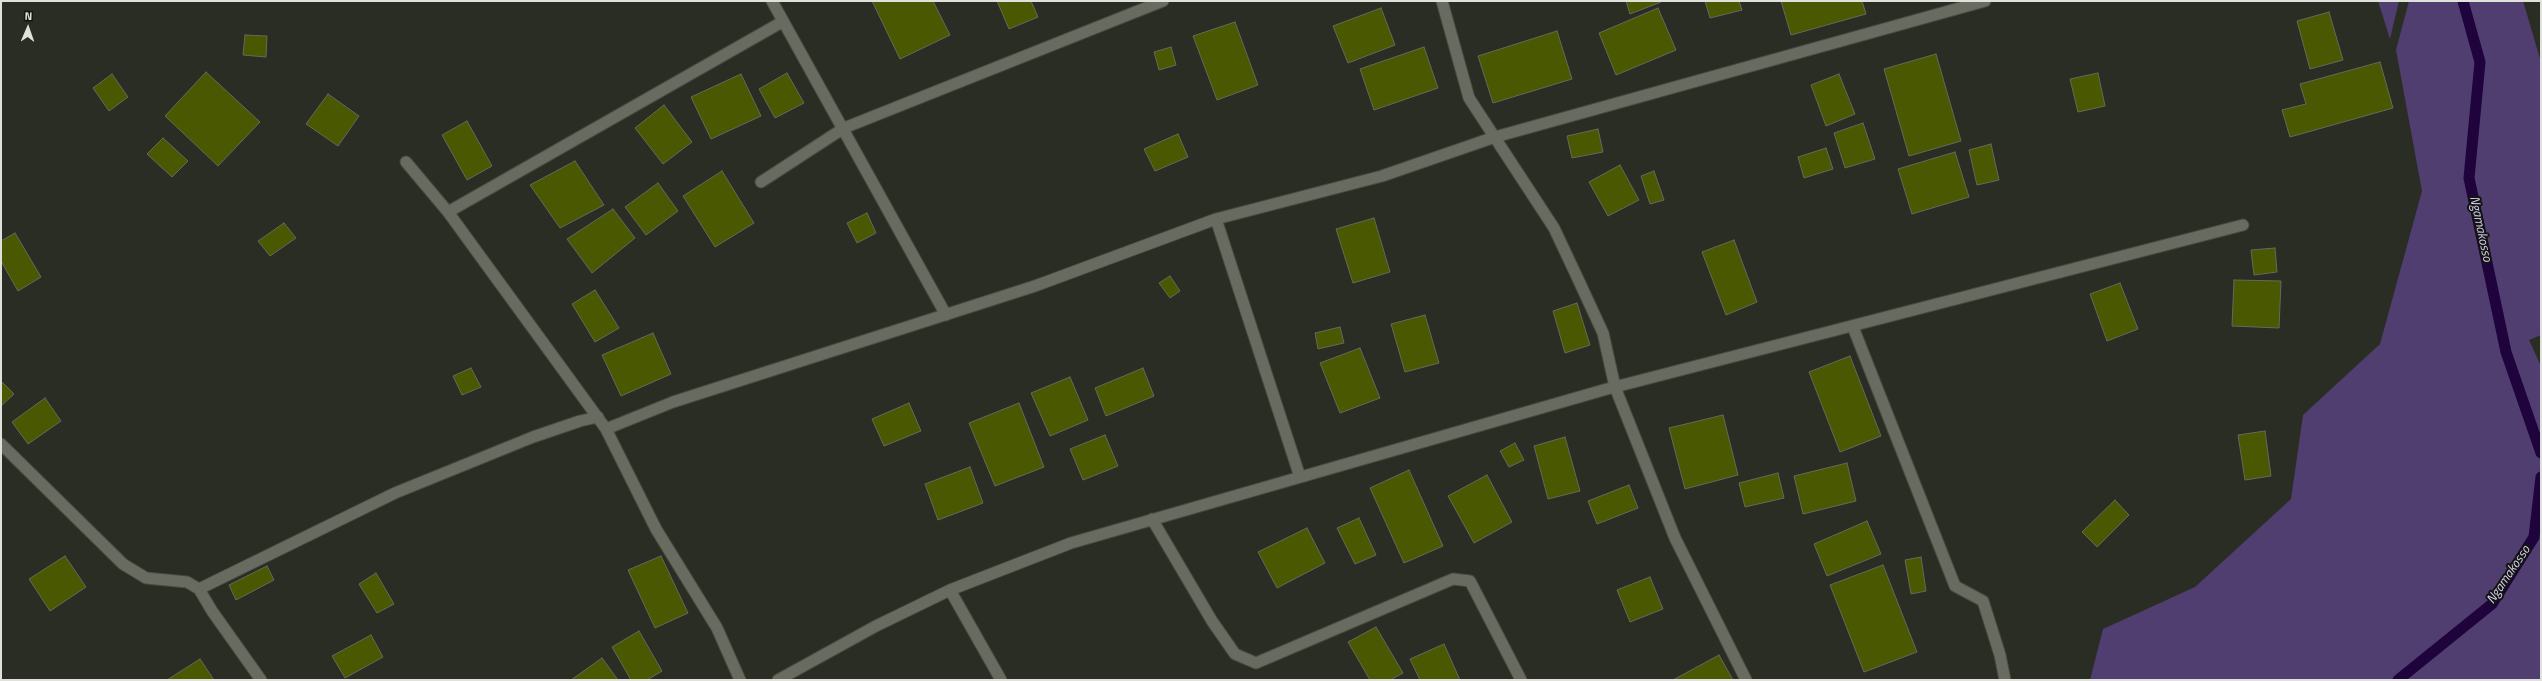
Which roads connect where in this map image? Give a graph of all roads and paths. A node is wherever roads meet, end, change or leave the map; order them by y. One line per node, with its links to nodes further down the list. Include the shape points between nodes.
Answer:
1 (772, 1): 5 (street)
2 (1163, 1): 6 (street)
3 (1442, 1): 7 (street, via 1469,98)
4 (1985, 1): 7 (street)
5 (782, 22): 6 (street); 10 (street)
6 (844, 128): 9 (street); 13 (street)
7 (1495, 138): 11 (street, via 1382,176); 15 (street, via 1557,234 1603,333)
8 (406, 162): 10 (street)
9 (761, 182)
10 (448, 212): 16 (street)
11 (1216, 219): 13 (street, via 1035,286); 19 (street)
12 (2243, 224): 14 (street)
13 (946, 315): 17 (street, via 674,402)
14 (1854, 327): 15 (street); 29 (street, via 1955,586 1983,600)
15 (1615, 386): 19 (street); 28 (street, via 1675,538)
16 (598, 418): 17 (street); 21 (street, via 580,421 533,437 395,493)
17 (606, 429): 24 (street, via 656,529 717,628)
18 (1, 444): 21 (street, via 123,564 146,578 187,582)
19 (1300, 477): 20 (street)
20 (1152, 519): 22 (street, via 1071,543); 27 (street, via 1212,621 1235,654 1256,663 1453,579 1470,581)
21 (199, 589): 23 (street)
22 (950, 590): 25 (street, via 876,626); 26 (street)
23 (261, 680)
24 (740, 680)
25 (778, 680)
26 (1001, 680)
27 (1521, 680)
28 (1746, 680)
29 (2006, 680)

